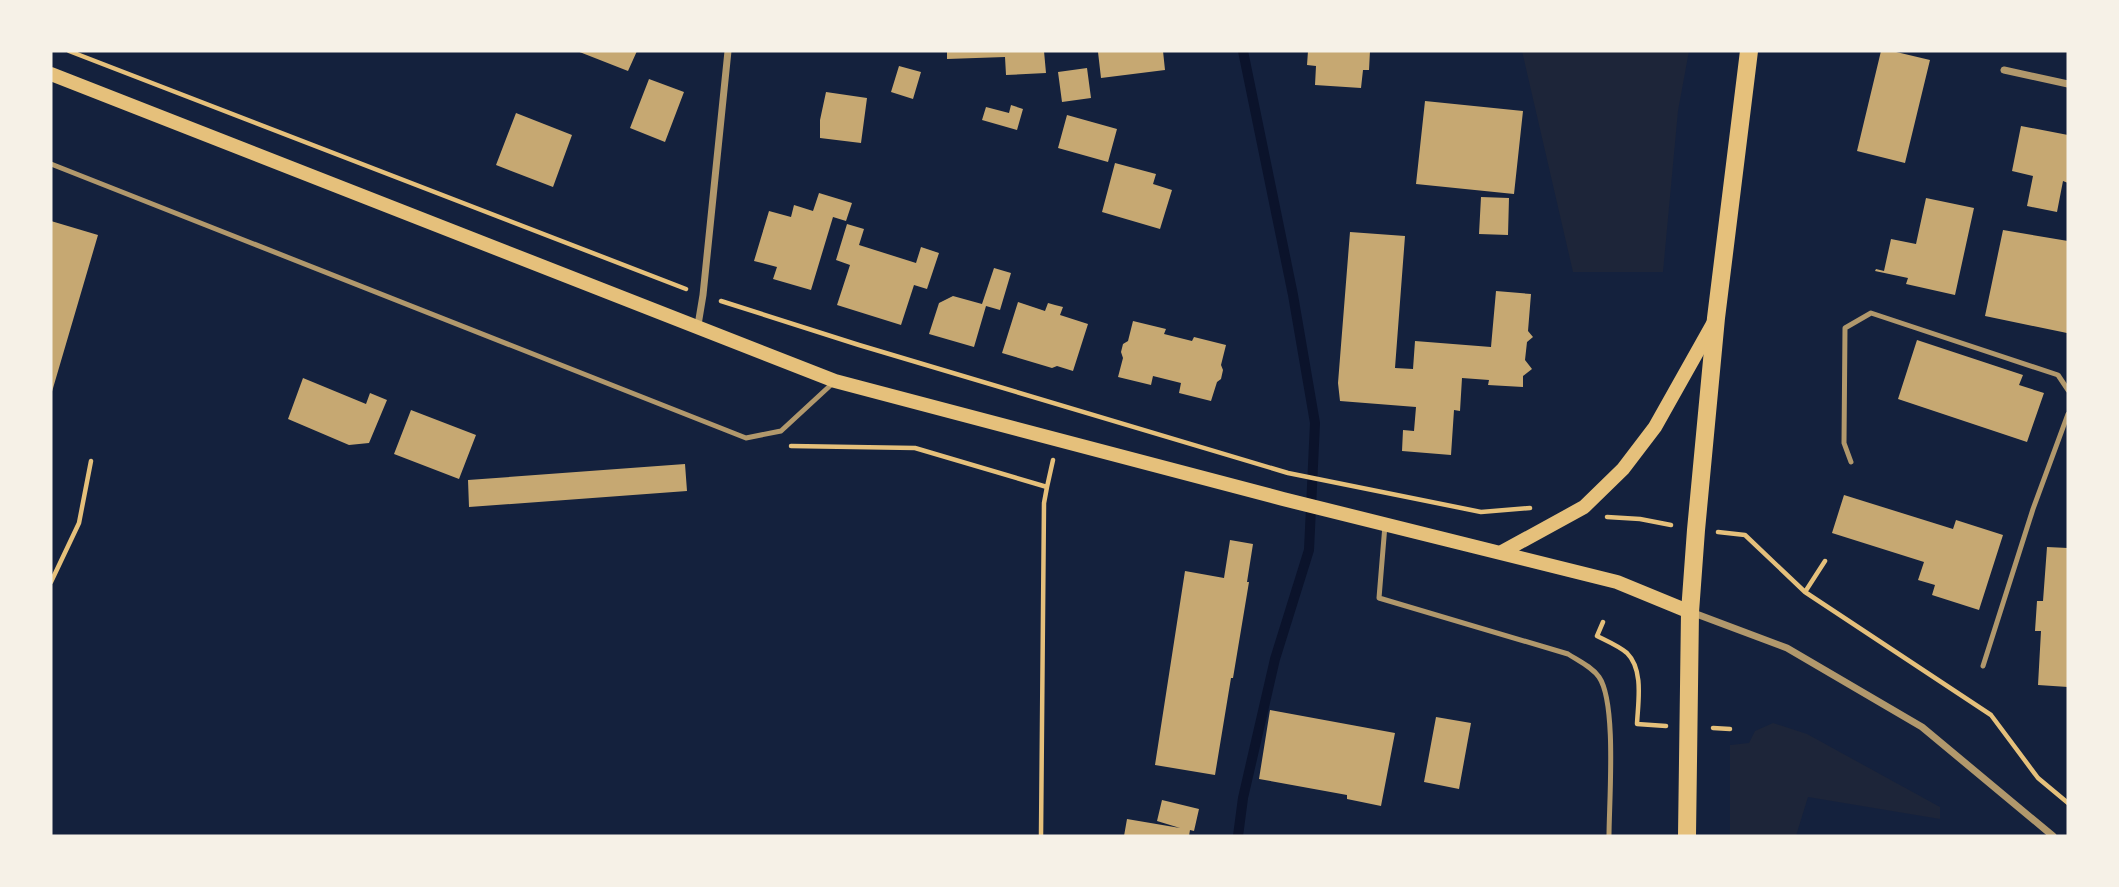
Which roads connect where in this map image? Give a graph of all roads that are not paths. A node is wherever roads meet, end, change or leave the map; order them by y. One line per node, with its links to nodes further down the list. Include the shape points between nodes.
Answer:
1 (729, 51): 8 (street)
2 (1749, 51): 7 (main road)
3 (2004, 70): 5 (street)
4 (51, 74): 8 (main road)
5 (2068, 85)
6 (51, 163): 9 (lane, via 746,438 781,431)
7 (1716, 318): 14 (main road, via 1655,427 1622,469 1584,507); 15 (main road)
8 (698, 326): 9 (main road)
9 (835, 381): 13 (main road)
10 (2068, 390): 12 (lane, via 2058,375 1871,313 1845,328 1844,443)
11 (2068, 414): 16 (lane, via 2032,509)
12 (1851, 462)
13 (1385, 524): 14 (main road); 17 (lane, via 1379,598 1568,654 1600,678 1611,746)
14 (1502, 552): 15 (main road, via 1617,582)
15 (1690, 612): 18 (main road); 19 (street, via 1787,648 1922,727)
16 (1983, 666)
17 (1609, 836)
18 (1687, 836)
19 (2053, 836)

